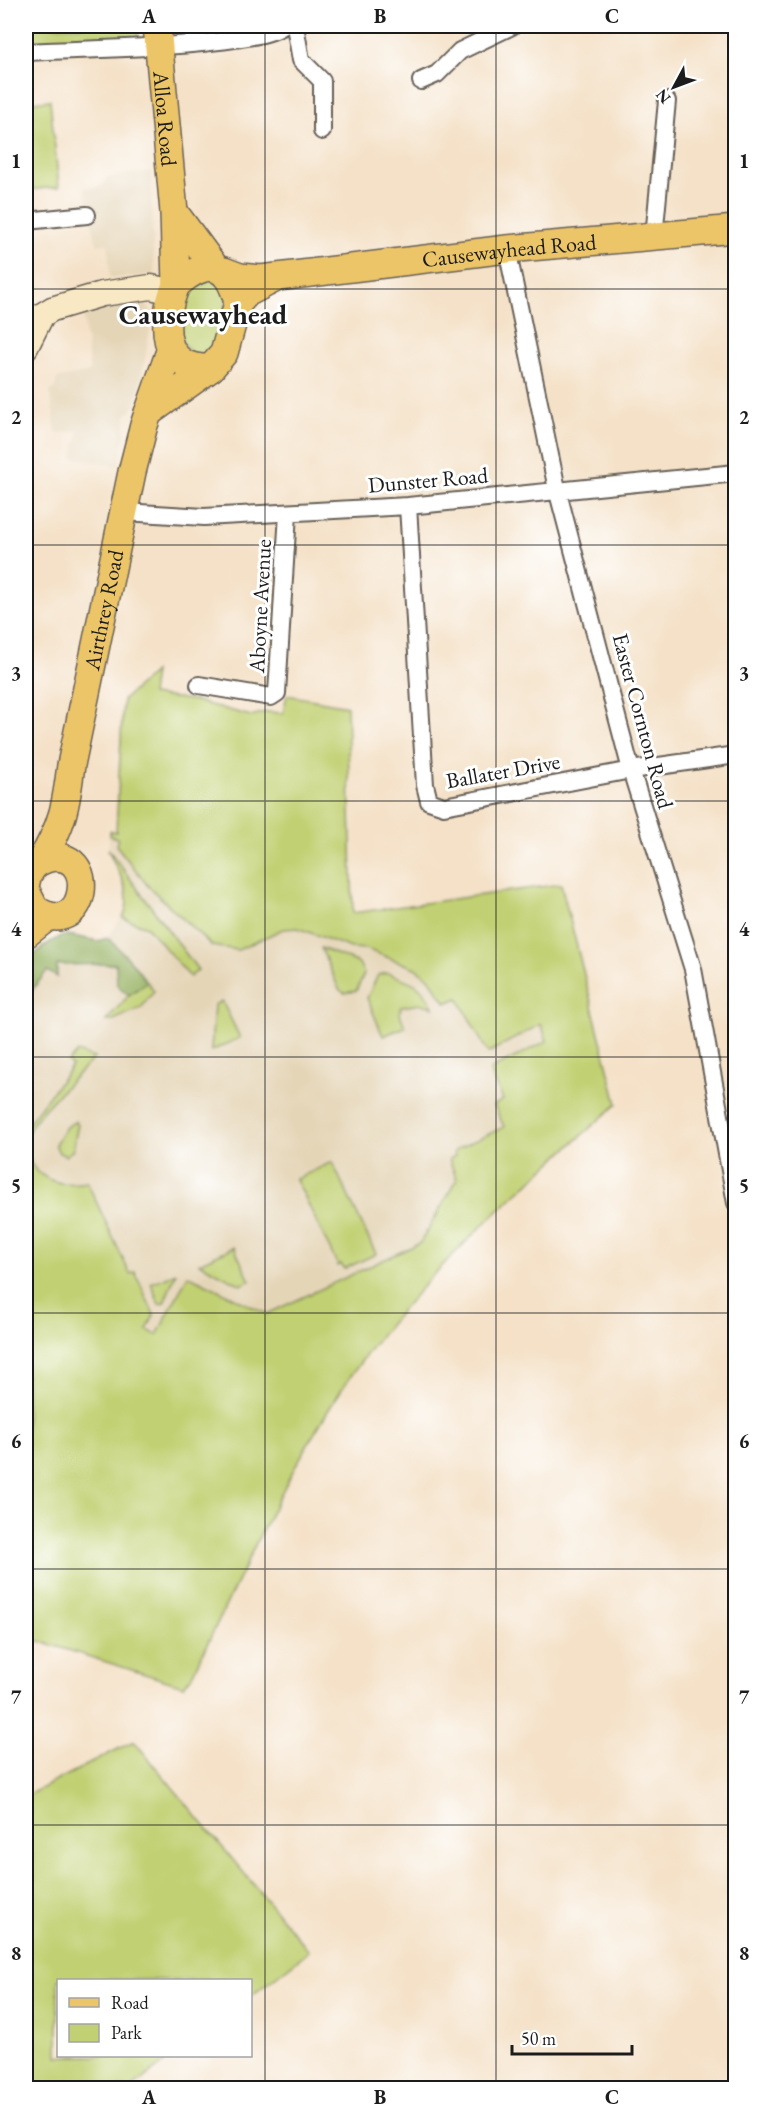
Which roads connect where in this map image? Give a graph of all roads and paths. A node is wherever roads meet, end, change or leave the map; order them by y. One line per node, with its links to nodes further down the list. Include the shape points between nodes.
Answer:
1 (283, 26): 5 (street, via 274,33 252,37)
2 (295, 26): 9 (street, via 301,60 322,81)
3 (513, 26): 4 (street)
4 (492, 30): 7 (street, via 460,51 437,74)
5 (158, 36): 6 (street); 10 (main road, Alloa Road)
6 (26, 51)
7 (421, 81)
8 (667, 101): 14 (street)
9 (322, 131)
10 (174, 212): 16 (main road); 18 (main road, Alloa Road)
11 (87, 215): 12 (street)
12 (26, 221)
13 (735, 229): 14 (main road, Causewayhead Road)
14 (654, 237): 15 (main road, Causewayhead Road)
15 (507, 249): 17 (main road, Causewayhead Road); 25 (street, Easter Cornton Road)
16 (219, 269): 17 (main road, Causewayhead Road, via 261,279); 18 (main road, via 200,269); 19 (main road, via 234,285)
17 (283, 275): 19 (main road, Causewayhead Road, via 247,292)
18 (175, 289): 20 (main road, via 151,287 79,300 42,315); 21 (main road, via 167,336)
19 (238, 303): 22 (main road, via 224,354)
20 (29, 332)
21 (170, 351): 22 (main road, via 194,369); 23 (main road, Airthrey Road)
22 (211, 368): 23 (main road)
23 (148, 413): 27 (main road, Airthrey Road)
24 (735, 473): 25 (street, Dunster Road)
25 (558, 489): 26 (street, Dunster Road); 31 (street, Easter Cornton Road)
26 (408, 506): 28 (street, Dunster Road); 31 (street, Ballater Drive, via 429,801 444,806)
27 (132, 513): 28 (street, Dunster Road, via 204,517); 32 (main road, Airthrey Road, via 71,765)
28 (288, 513): 29 (street, Aboyne Avenue, via 277,693 271,697)
29 (199, 685)
30 (735, 755): 31 (street, Ballater Drive)
31 (631, 770): 40 (street, Easter Cornton Road, via 693,969)
32 (66, 810): 33 (main road); 34 (main road)
33 (41, 861): 34 (main road, via 58,858); 35 (main road, via 29,872)
34 (74, 865): 38 (main road, via 83,882 81,900 69,912)
35 (26, 882)
36 (26, 891): 37 (main road)
37 (26, 898): 38 (main road, via 35,909)
38 (50, 916): 39 (main road)
39 (26, 934)
40 (735, 1203)

